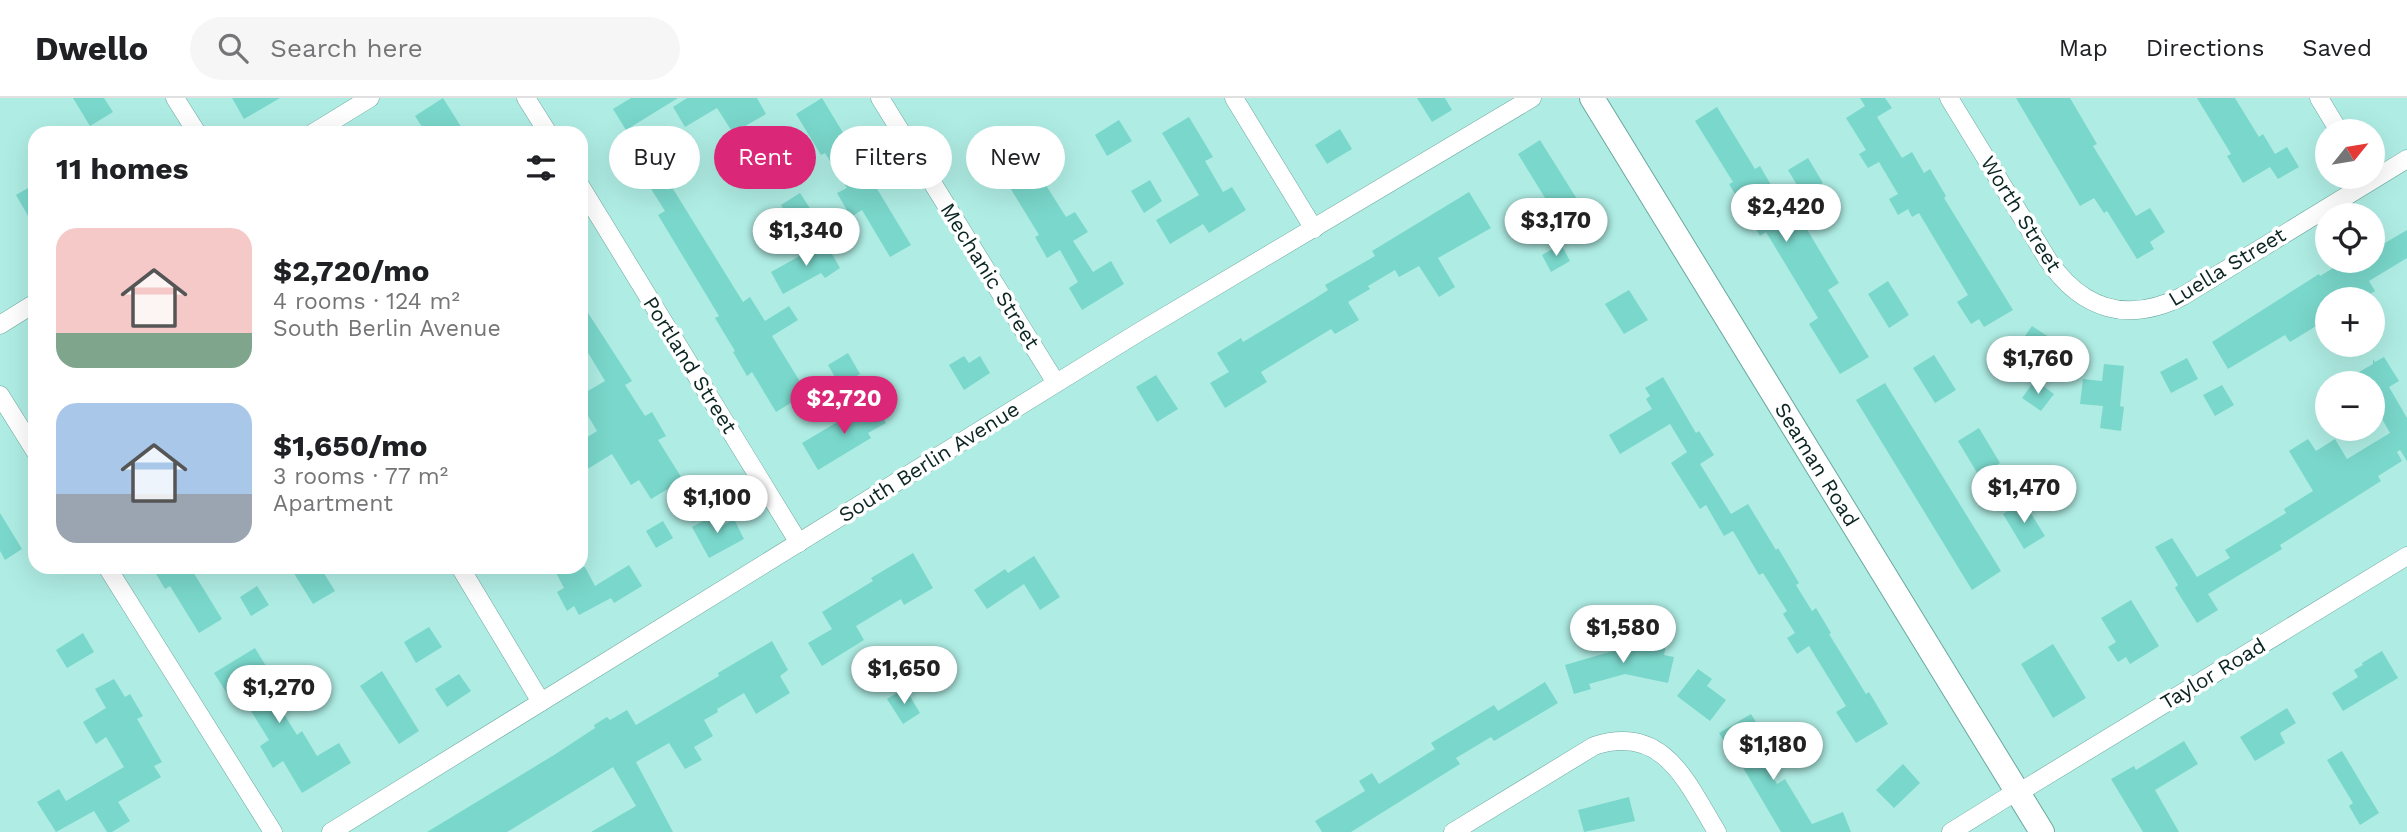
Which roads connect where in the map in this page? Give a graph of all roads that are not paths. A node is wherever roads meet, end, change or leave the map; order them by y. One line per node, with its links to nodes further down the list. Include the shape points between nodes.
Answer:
1 (175, 98): 11 (street)
2 (370, 98): 12 (street)
3 (526, 98): 13 (street)
4 (880, 98): 22 (street, Mechanic Street)
5 (1234, 98): 18 (street)
6 (1532, 98): 18 (street, South Berlin Avenue)
7 (1592, 98): 30 (street, Seaman Road)
8 (1949, 98): 20 (street, Worth Street, via 2056,271 2075,292)
9 (2319, 98): 10 (street)
10 (2332, 119)
11 (193, 126)
12 (324, 126)
13 (544, 126)
14 (2407, 159): 15 (street, Luella Street)
15 (2385, 171)
16 (2353, 189): 20 (street, Luella Street, via 2174,301 2138,311)
17 (588, 198): 25 (street, Portland Street)
18 (1314, 229): 22 (street, South Berlin Avenue)
19 (28, 307): 21 (street)
20 (2113, 309)
21 (0, 325)
22 (1056, 383): 25 (street, South Berlin Avenue)
23 (0, 395): 24 (street)
24 (28, 440)
25 (799, 543): 29 (street, South Berlin Avenue)
26 (2407, 556): 30 (street, Taylor Road)
27 (111, 574): 31 (street)
28 (464, 574): 29 (street)
29 (541, 702): 32 (street, South Berlin Avenue)
30 (2018, 792): 35 (street, Taylor Road); 36 (street, Seaman Road)
31 (272, 832)
32 (331, 832)
33 (1453, 832): 34 (street, via 1594,746 1620,741 1646,745 1670,760)
34 (1717, 832)
35 (1951, 832)
36 (2042, 832)

